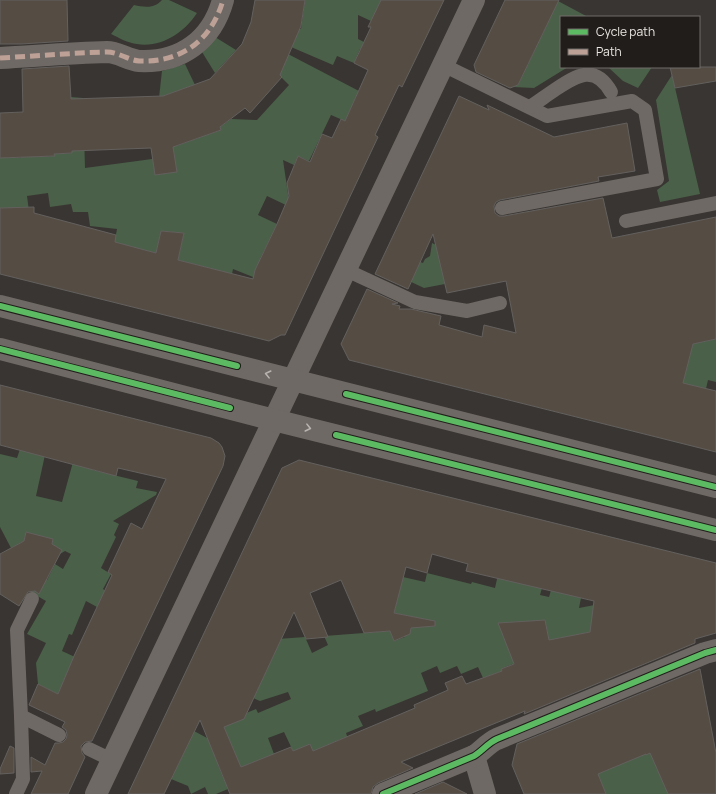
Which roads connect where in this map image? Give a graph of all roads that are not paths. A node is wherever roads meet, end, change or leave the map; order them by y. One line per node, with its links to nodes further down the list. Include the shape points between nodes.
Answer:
1 (223, 0): 3 (street, via 208,32 198,43 183,53 165,59 138,61 109,52)
2 (474, 0): 4 (street)
3 (0, 58)
4 (443, 65): 6 (lane); 10 (street)
5 (611, 92): 6 (lane, via 600,78 583,75 574,77)
6 (530, 107): 8 (lane, via 548,116 632,101 645,110 657,180)
7 (716, 203): 9 (lane)
8 (502, 208)
9 (626, 221)
10 (346, 270): 11 (lane, via 415,302 467,311); 14 (street)
11 (500, 303)
12 (0, 306): 14 (street, one-way to 12)
13 (0, 349): 15 (street)
14 (294, 380): 15 (street); 16 (street)
15 (274, 420): 17 (street, one-way to 17); 24 (street)
16 (716, 487)
17 (716, 530)
18 (32, 599): 20 (lane, via 16,630)
19 (716, 650): 23 (street, via 497,739)
20 (20, 716): 21 (lane); 25 (lane, via 23,779)
21 (59, 735)
22 (89, 749): 24 (lane)
23 (474, 756): 27 (street); 28 (street)
24 (112, 760): 26 (street)
25 (16, 794)
26 (96, 794)
27 (383, 794)
28 (485, 794)

